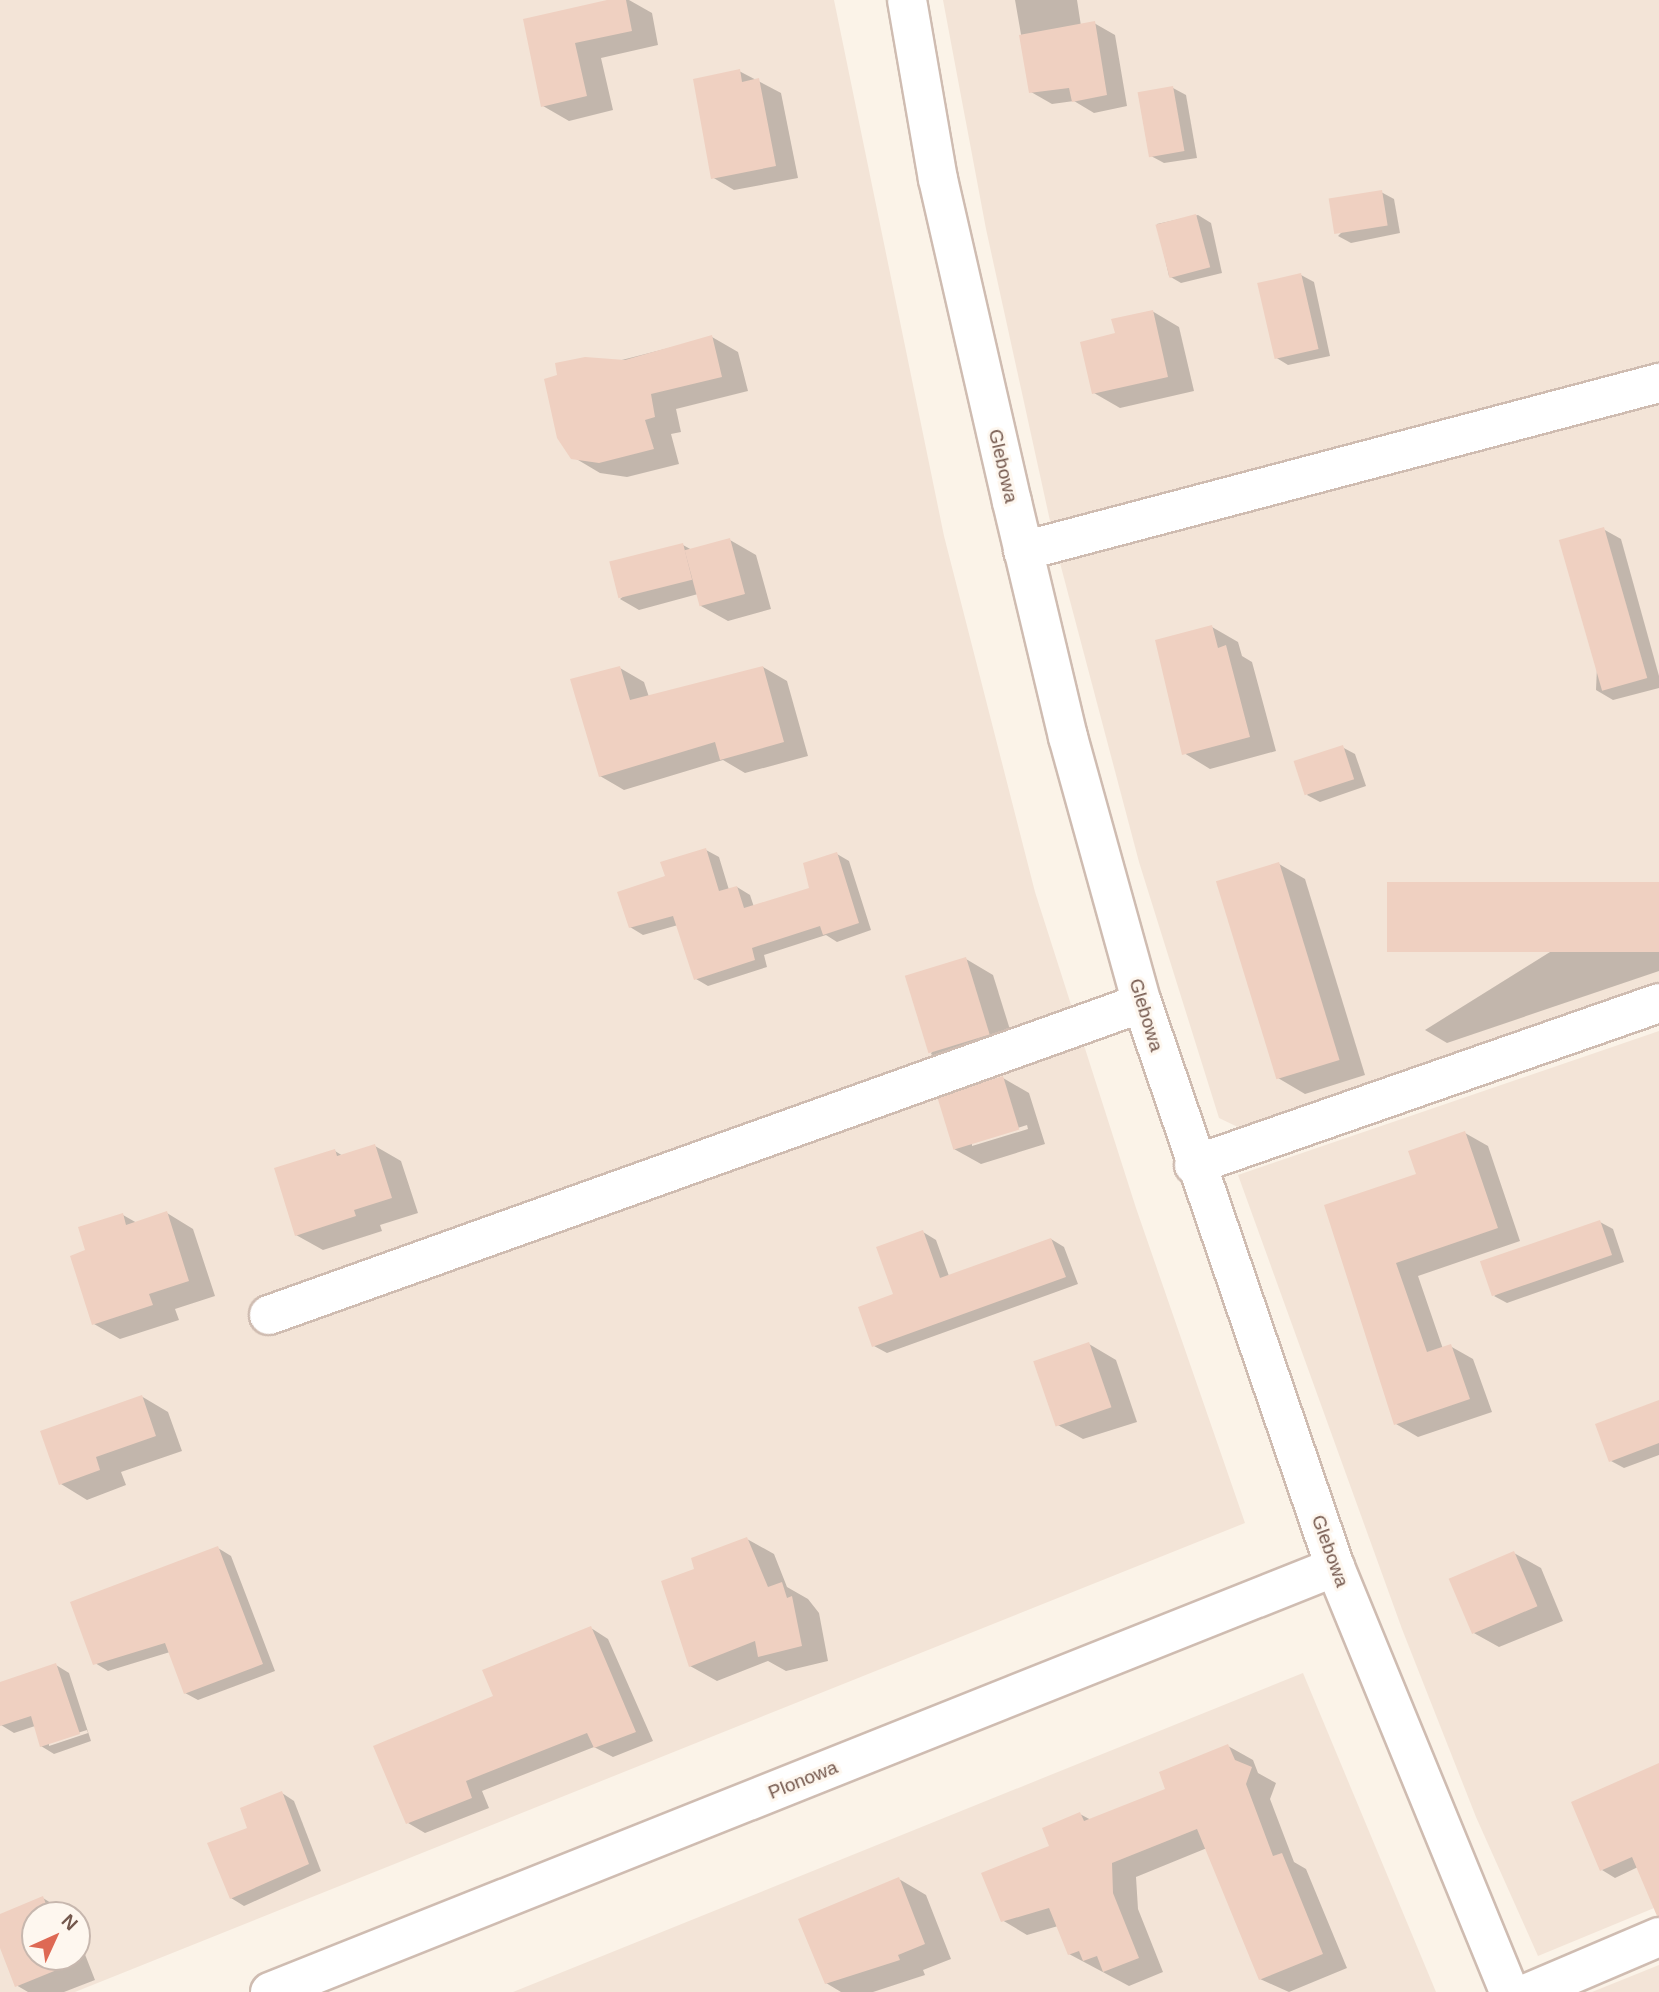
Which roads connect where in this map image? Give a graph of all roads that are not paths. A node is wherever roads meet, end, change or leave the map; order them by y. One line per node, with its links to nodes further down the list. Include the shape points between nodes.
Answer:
1 (907, 0): 3 (street, Glebowa, via 938,179)
2 (1659, 383): 3 (street)
3 (1024, 551): 4 (street, Glebowa, via 1068,737)
4 (1142, 1003): 6 (street, Glebowa); 7 (street)
5 (1659, 1003): 6 (street)
6 (1194, 1165): 8 (street, Glebowa)
7 (269, 1315)
8 (1335, 1567): 10 (street, Plonowa); 11 (street, Glebowa)
9 (1659, 1937): 12 (street)
10 (270, 1992)
11 (1509, 1992)
12 (1530, 1992)

